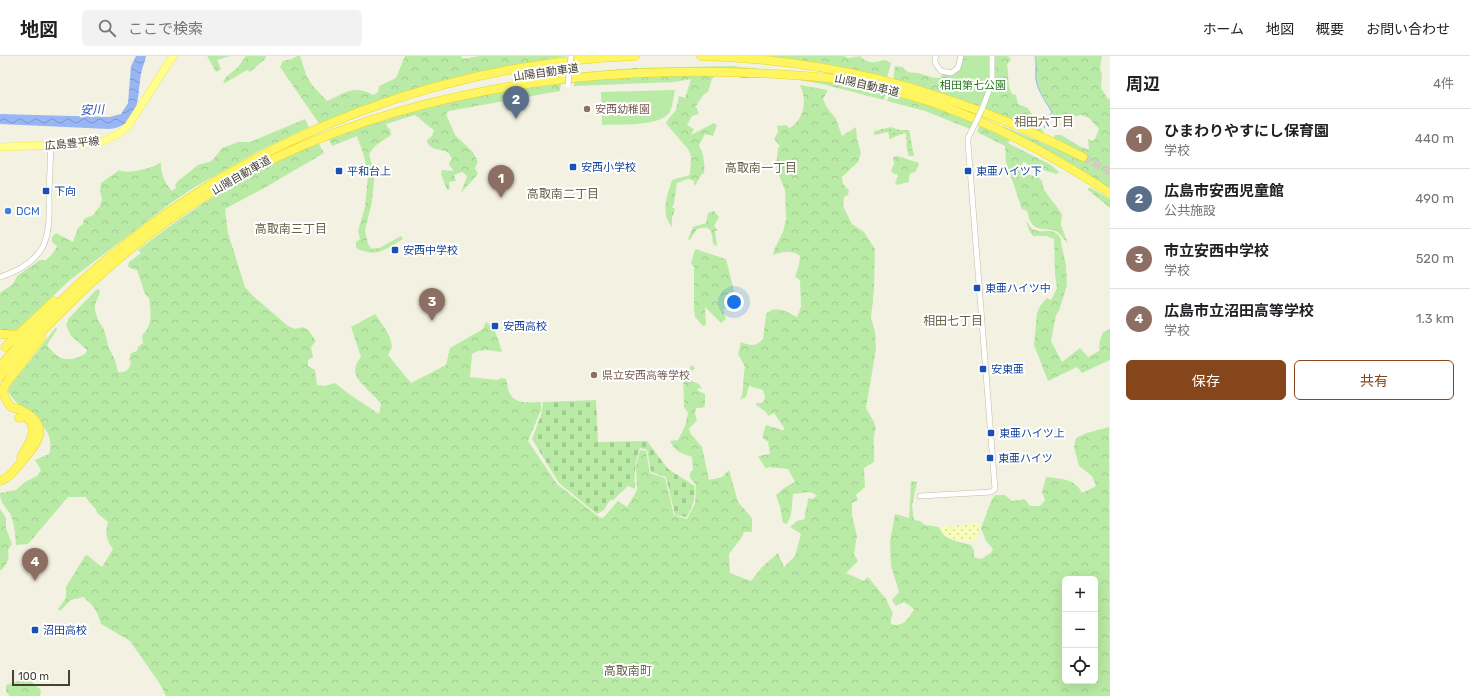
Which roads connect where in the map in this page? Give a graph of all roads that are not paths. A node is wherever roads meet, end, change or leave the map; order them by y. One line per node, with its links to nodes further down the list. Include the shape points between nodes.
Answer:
1 (173, 56): 10 (main road, 広島豊平線, via 133,120 118,134 90,144)
2 (571, 56): 9 (street, bridge)
3 (701, 56): 12 (highway, 山陽自動車道, via 751,59 865,76 936,95 1020,128)
4 (936, 56): 5 (street, via 936,65 941,71 951,72 958,68)
5 (961, 56)
6 (992, 56): 22 (street, bridge, via 992,83 968,138 968,149 994,490)
7 (636, 60): 14 (highway, 山陽自動車道, via 565,60 518,67 409,94 342,118 288,141 208,186 124,245)
8 (694, 63): 13 (highway, 山陽自動車道, via 782,69 904,93 965,115 1012,136 1057,160)
9 (568, 85)
10 (51, 145): 11 (main road, 広島豊平線); 15 (street, via 49,219 45,242 38,254 28,263)
11 (0, 147)
12 (1083, 157)
13 (1110, 194)
14 (99, 270): 17 (highway, via 66,291); 18 (highway, 山陽自動車道, via 73,289); 19 (highway, 山陽自動車道); 21 (highway, via 5,384 4,395 10,405 34,419 40,434 33,449 9,476)
15 (0, 278)
16 (0, 335): 17 (highway); 17 (highway, via 9,337 8,345)
17 (18, 335)
18 (0, 366)
19 (0, 377)
20 (19, 418): 21 (highway, via 25,417 31,423 30,441 9,473)
21 (0, 480)
22 (920, 496)

